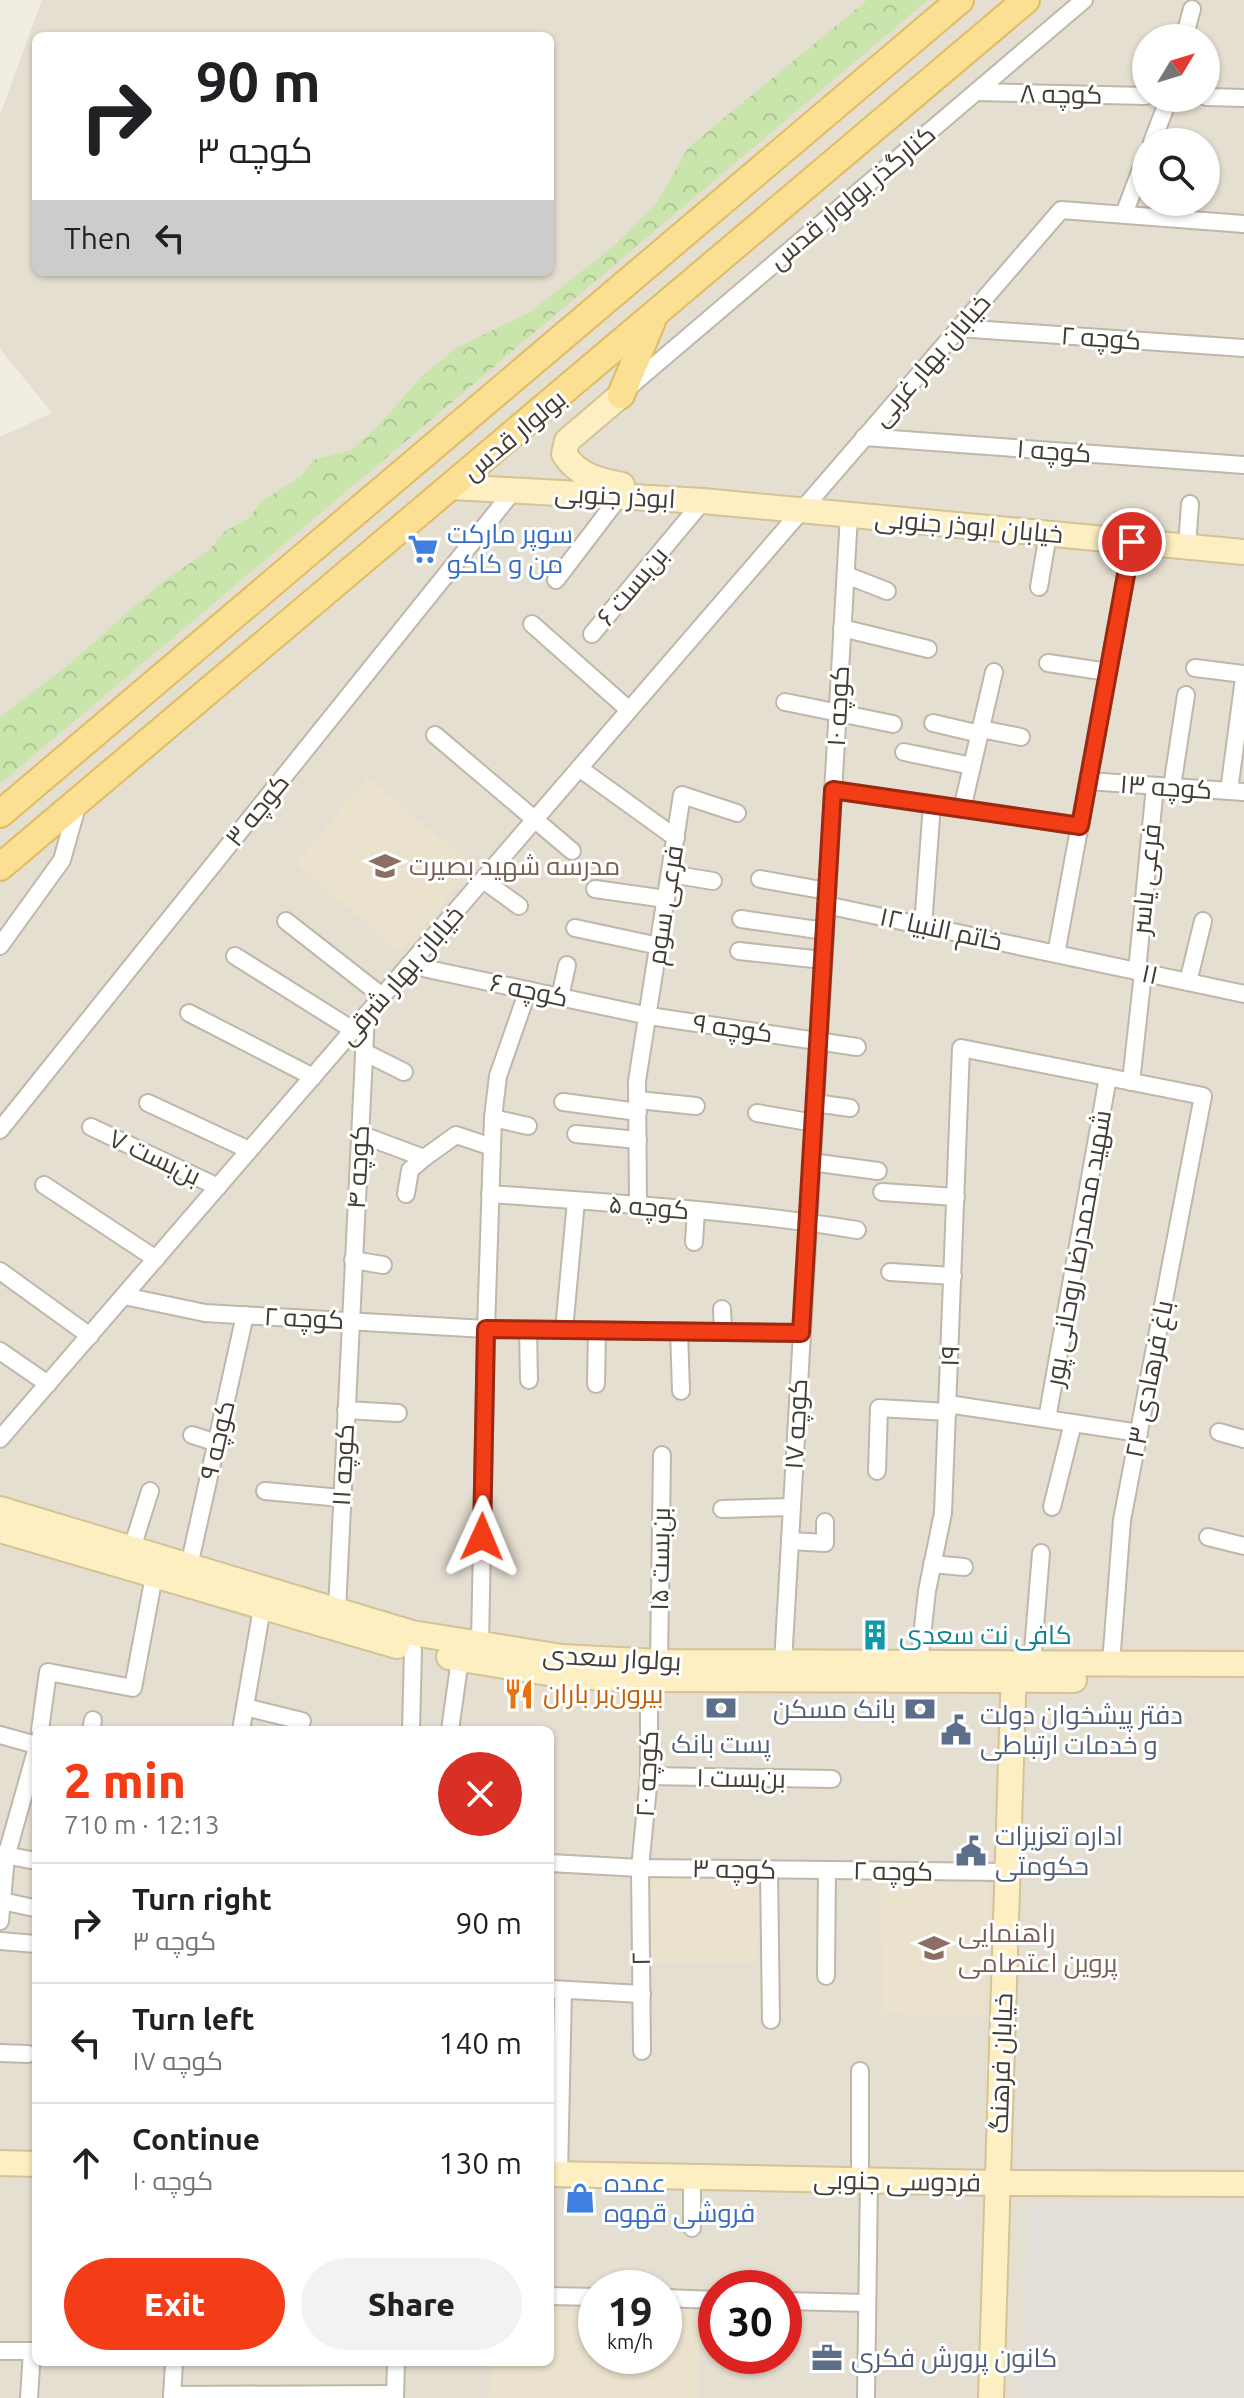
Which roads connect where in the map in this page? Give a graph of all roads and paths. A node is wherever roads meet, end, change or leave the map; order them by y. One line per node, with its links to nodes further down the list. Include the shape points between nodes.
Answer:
1 (960, 0): 63 (main road, بولوار قدس)
2 (1026, 0): 13 (main road, بولوار قدس)
3 (1084, 0): 6 (street, کنارگذر بولوار قدس)
4 (1192, 9): 5 (street)
5 (1188, 24)
6 (976, 92): 7 (street, کوچه ۸); 16 (street, کنارگذر بولوار قدس)
7 (1132, 96)
8 (1220, 97): 9 (street)
9 (1244, 98)
10 (1132, 193): 11 (street)
11 (1124, 214): 12 (street); 14 (street, خیابان بهار غربی, via 1061,210)
12 (1244, 224)
13 (654, 316): 16 (main road); 19 (main road, بولوار قدس)
14 (958, 328): 15 (street, کوچه ۲); 17 (street, خیابان بهار غربی)
15 (1244, 348)
16 (621, 395): 22 (street, ابوذر جنوبی, via 567,441 564,454 573,468 593,479)
17 (864, 437): 18 (street, کوچه ۱); 24 (street, خیابان بهار غربی)
18 (1244, 465)
19 (452, 487): 20 (street, ابوذر جنوبی); 59 (main road, بولوار قدس)
20 (514, 490): 21 (street, ابوذر جنوبی); 119 (street, کوچه ۳)
21 (620, 496): 22 (street, ابوذر جنوبی); 31 (street)
22 (699, 500): 24 (street, خیابان ابوذر جنوبی); 36 (street, بن‌بست ۶)
23 (1190, 504): 28 (street)
24 (801, 510): 25 (street, خیابان ابوذر جنوبی); 45 (street, خیابان بهار شرقی)
25 (849, 515): 26 (street, خیابان ابوذر جنوبی); 30 (street, کوچه ۱۰)
26 (1048, 534): 27 (street, خیابان ابوذر جنوبی); 32 (street)
27 (1132, 542): 28 (street, خیابان ابوذر جنوبی); 41 (street)
28 (1187, 547): 29 (street, خیابان ابوذر جنوبی)
29 (1244, 552)
30 (846, 575): 33 (street); 35 (street, کوچه ۱۰)
31 (556, 580)
32 (1039, 587)
33 (887, 591)
34 (532, 624): 45 (street)
35 (842, 628): 37 (street); 46 (street, کوچه ۱۰)
36 (592, 634)
37 (928, 649)
38 (1048, 663): 41 (street)
39 (1195, 668): 42 (street)
40 (994, 672): 49 (street)
41 (1108, 672): 55 (street)
42 (1244, 676): 58 (street)
43 (1186, 695): 56 (street, فرعی یاسر)
44 (785, 702): 46 (street)
45 (629, 710): 54 (street, خیابان بهار شرقی)
46 (837, 714): 48 (street); 57 (street, کوچه ۱۰)
47 (933, 723): 49 (street)
48 (893, 724)
49 (980, 732): 51 (street); 53 (street)
50 (435, 735): 64 (street)
51 (1021, 737)
52 (904, 752): 53 (street)
53 (972, 766): 61 (street)
54 (579, 768): 64 (street, خیابان بهار شرقی); 66 (street)
55 (1088, 781): 56 (street, کوچه ۱۳); 65 (street)
56 (1163, 786): 58 (street, کوچه ۱۳); 91 (street, فرعی یاسر)
57 (833, 790): 60 (street); 74 (street, کوچه ۱۰)
58 (1237, 792)
59 (79, 801): 68 (main road, بولوار قدس); 83 (street, via 62,860)
60 (932, 804): 61 (street); 80 (street)
61 (962, 809): 65 (street)
62 (737, 813): 66 (street, فرعی سوم, via 682,795)
63 (0, 814)
64 (534, 820): 67 (street); 71 (street, خیابان بهار شرقی)
65 (1080, 826): 86 (street)
66 (676, 838): 69 (street, فرعی سوم)
67 (572, 851)
68 (0, 867)
69 (670, 874): 72 (street); 75 (street, فرعی سوم)
70 (760, 879): 74 (street)
71 (483, 880): 76 (street); 89 (street, خیابان بهار شرقی)
72 (713, 881)
73 (595, 889): 75 (street)
74 (827, 898): 80 (street, خاتم النبیا ۱۲); 82 (street, کوچه ۱۰)
75 (666, 899): 84 (street, فرعی سوم)
76 (519, 906)
77 (741, 919): 82 (street)
78 (286, 921): 95 (street)
79 (1203, 921): 92 (street)
80 (923, 926): 86 (street, خاتم النبیا ۱۲)
81 (575, 928): 84 (street)
82 (825, 931): 88 (street, کوچه ۱۰)
83 (0, 946)
84 (659, 946): 99 (street, فرعی سوم)
85 (739, 951): 88 (street)
86 (1056, 954): 91 (street, ۱۱)
87 (235, 956): 100 (street)
88 (823, 960): 101 (street, کوچه ۱۰)
89 (409, 965): 93 (street, کوچه ۶); 95 (street, خیابان بهار شرقی)
90 (567, 965): 96 (street)
91 (1140, 972): 92 (street, ۱۱); 107 (street, فرعی یاسر)
92 (1188, 982): 94 (street, ۱۱)
93 (528, 990): 96 (street, کوچه ۶); 115 (street, via 498,1076)
94 (1244, 994)
95 (382, 996): 98 (street, خیابان بهار شرقی)
96 (560, 997): 99 (street, کوچه ۶)
97 (189, 1013): 105 (street)
98 (366, 1015): 100 (street, خیابان بهار شرقی); 103 (street, کوچه ۴)
99 (649, 1016): 101 (street, کوچه ۹); 111 (street, فرعی سوم, via 637,1081)
100 (353, 1030): 105 (street, خیابان بهار شرقی)
101 (818, 1041): 102 (street, کوچه ۹); 110 (street, کوچه ۱۷)
102 (857, 1047)
103 (364, 1052): 104 (street); 120 (street, کوچه ۴)
104 (404, 1072)
105 (313, 1077): 124 (street, خیابان بهار شرقی)
106 (1108, 1077): 107 (street); 133 (street, ۱۹, via 961,1048); 166 (street, شهید محمدرضا روحانی پور)
107 (1131, 1082): 169 (street, باغ فرهادی ۲۳, via 1203,1096)
108 (563, 1102): 111 (street)
109 (148, 1103): 124 (street)
110 (815, 1103): 113 (street); 116 (street, کوچه ۱۷)
111 (638, 1106): 112 (street); 122 (street, فرعی سوم)
112 (696, 1106)
113 (850, 1108)
114 (757, 1113): 116 (street)
115 (493, 1118): 117 (street); 123 (street)
116 (814, 1123): 126 (street, کوچه ۱۷)
117 (528, 1126)
118 (91, 1127): 129 (street, بن‌بست ۷)
119 (0, 1130)
120 (360, 1134): 125 (street); 141 (street, کوچه ۴)
121 (576, 1134): 122 (street)
122 (638, 1140): 135 (street, فرعی سوم)
123 (492, 1147): 125 (street, via 456,1135); 132 (street)
124 (249, 1150): 129 (street, خیابان بهار شرقی)
125 (424, 1158): 131 (street, via 410,1170)
126 (811, 1162): 127 (street); 137 (street, کوچه ۱۷)
127 (878, 1171)
128 (44, 1185): 140 (street)
129 (218, 1187): 140 (street, خیابان بهار شرقی)
130 (882, 1192): 133 (street)
131 (406, 1194)
132 (490, 1194): 134 (street, کوچه ۵); 150 (street)
133 (956, 1197): 145 (street, ۱۹)
134 (576, 1201): 135 (street, کوچه ۵); 152 (street)
135 (638, 1205): 136 (street, کوچه ۵)
136 (696, 1211): 137 (street, کوچه ۵); 139 (street)
137 (807, 1222): 138 (street, کوچه ۵); 156 (street, کوچه ۱۷)
138 (857, 1230)
139 (694, 1242)
140 (156, 1259): 146 (street, خیابان بهار شرقی)
141 (353, 1260): 142 (street); 149 (street, کوچه ۴)
142 (383, 1265)
143 (0, 1271): 157 (street)
144 (890, 1272): 145 (street)
145 (953, 1276): 163 (street, ۱۹)
146 (124, 1296): 148 (street, کوچه ۲, via 205,1313); 157 (street, خیابان بهار شرقی)
147 (722, 1309): 155 (street)
148 (245, 1315): 149 (street, کوچه ۲); 173 (street, کوچه ۹)
149 (350, 1320): 150 (street, کوچه ۲); 164 (street, کوچه ۱۱)
150 (486, 1329): 151 (street); 197 (street)
151 (528, 1330): 152 (street); 159 (street)
152 (564, 1330): 153 (street)
153 (597, 1330): 154 (street); 161 (street)
154 (679, 1331): 155 (street); 162 (street)
155 (723, 1332): 156 (street)
156 (801, 1333): 179 (street, کوچه ۱۷)
157 (90, 1336): 160 (street, خیابان بهار شرقی)
158 (0, 1351): 160 (street)
159 (529, 1380)
160 (48, 1384): 171 (street, خیابان بهار شرقی)
161 (596, 1384)
162 (681, 1391)
163 (948, 1408): 166 (street); 175 (street, via 879,1408); 190 (street, ۱۹, via 943,1513)
164 (346, 1410): 165 (street); 178 (street, کوچه ۱۱)
165 (398, 1413)
166 (1047, 1419): 167 (street)
167 (1073, 1423): 169 (street); 180 (street)
168 (1219, 1432): 172 (street)
169 (1139, 1433): 200 (street, باغ فرهادی ۲۳, via 1122,1520)
170 (192, 1435): 173 (street)
171 (0, 1439)
172 (1244, 1439)
173 (217, 1443): 191 (street, کوچه ۹)
174 (662, 1455): 203 (street, بن‌بست ۱۵)
175 (877, 1471)
176 (150, 1491): 188 (street)
177 (265, 1491): 178 (street)
178 (341, 1498): 195 (street, کوچه ۱۱)
179 (792, 1507): 182 (street); 186 (street, کوچه ۱۷)
180 (1052, 1507)
181 (0, 1509): 188 (street, بولوار سعدی)
182 (722, 1509)
183 (825, 1522): 186 (street, via 825,1543)
184 (0, 1530): 193 (street, بولوار سعدی)
185 (1208, 1537): 187 (street)
186 (790, 1541): 198 (street, کوچه ۱۷)
187 (1244, 1546)
188 (132, 1548): 191 (street, بولوار سعدی)
189 (1041, 1553): 202 (street)
190 (932, 1564): 192 (street); 199 (street, ۱۹)
191 (189, 1566): 195 (street, بولوار سعدی)
192 (964, 1567)
193 (154, 1576): 194 (street, بولوار سعدی); 207 (street, via 133,1688 48,1672)
194 (262, 1608): 196 (street, بولوار سعدی); 205 (street)
195 (337, 1610): 197 (street, بولوار سعدی)
196 (413, 1650): 197 (street, بولوار سعدی); 209 (street)
197 (470, 1652): 203 (street, بولوار سعدی, via 561,1675); 210 (street)
198 (783, 1663): 199 (street, بولوار سعدی); 203 (street, بولوار سعدی)
199 (919, 1663): 202 (street, بولوار سعدی)
200 (1111, 1664): 201 (street, بولوار سعدی); 202 (street, بولوار سعدی)
201 (1244, 1664)
202 (1020, 1669): 203 (street, بولوار سعدی); 204 (street, بولوار سعدی); 222 (street, خیابان فرهنگ)
203 (654, 1671): 214 (street, کوچه ۲۰)
204 (1244, 1679)
205 (245, 1707): 206 (street); 208 (street)
206 (302, 1721)
207 (41, 1726)
208 (242, 1726)
209 (411, 1726)
210 (451, 1726)
211 (0, 1735): 212 (street)
212 (32, 1747)
213 (32, 1761): 216 (street)
214 (649, 1776): 215 (street, بن‌بست ۱); 219 (street, کوچه ۲۰)
215 (832, 1779)
216 (3, 1856): 217 (street); 223 (street)
217 (32, 1860)
218 (554, 1863): 219 (street, کوچه ۳)
219 (640, 1868): 220 (street, کوچه ۳); 230 (street, ۲)
220 (769, 1869): 221 (street, کوچه ۳); 231 (street)
221 (827, 1870): 222 (street, کوچه ۲); 228 (street)
222 (1007, 1872): 241 (street, خیابان فرهنگ)
223 (2, 1901): 224 (street); 225 (street)
224 (32, 1908)
225 (0, 1921)
226 (0, 1941): 227 (street)
227 (32, 1944)
228 (826, 1976)
229 (556, 1989): 230 (street); 238 (street)
230 (642, 1994): 232 (street, ۲)
231 (771, 2020)
232 (642, 2051)
233 (0, 2053): 234 (street)
234 (28, 2054)
235 (860, 2071): 240 (street)
236 (0, 2163): 237 (street)
237 (32, 2164)
238 (554, 2174): 239 (street, فردوسی جنوبی)
239 (692, 2177): 240 (street, فردوسی جنوبی); 243 (street)
240 (865, 2180): 241 (street, فردوسی جنوبی); 247 (street)
241 (997, 2183): 242 (street, فردوسی جنوبی); 258 (street, خیابان فرهنگ)
242 (1244, 2184)
243 (692, 2228)
244 (554, 2296): 245 (street)
245 (578, 2297)
246 (802, 2301): 247 (street)
247 (867, 2303): 257 (street)
248 (0, 2351): 249 (street)
249 (32, 2351)
250 (32, 2366): 256 (street)
251 (174, 2366): 253 (street)
252 (396, 2366): 254 (street)
253 (172, 2396): 255 (street)
254 (395, 2396): 255 (street)
255 (270, 2397)
256 (29, 2398)
257 (866, 2398)
258 (991, 2398)

